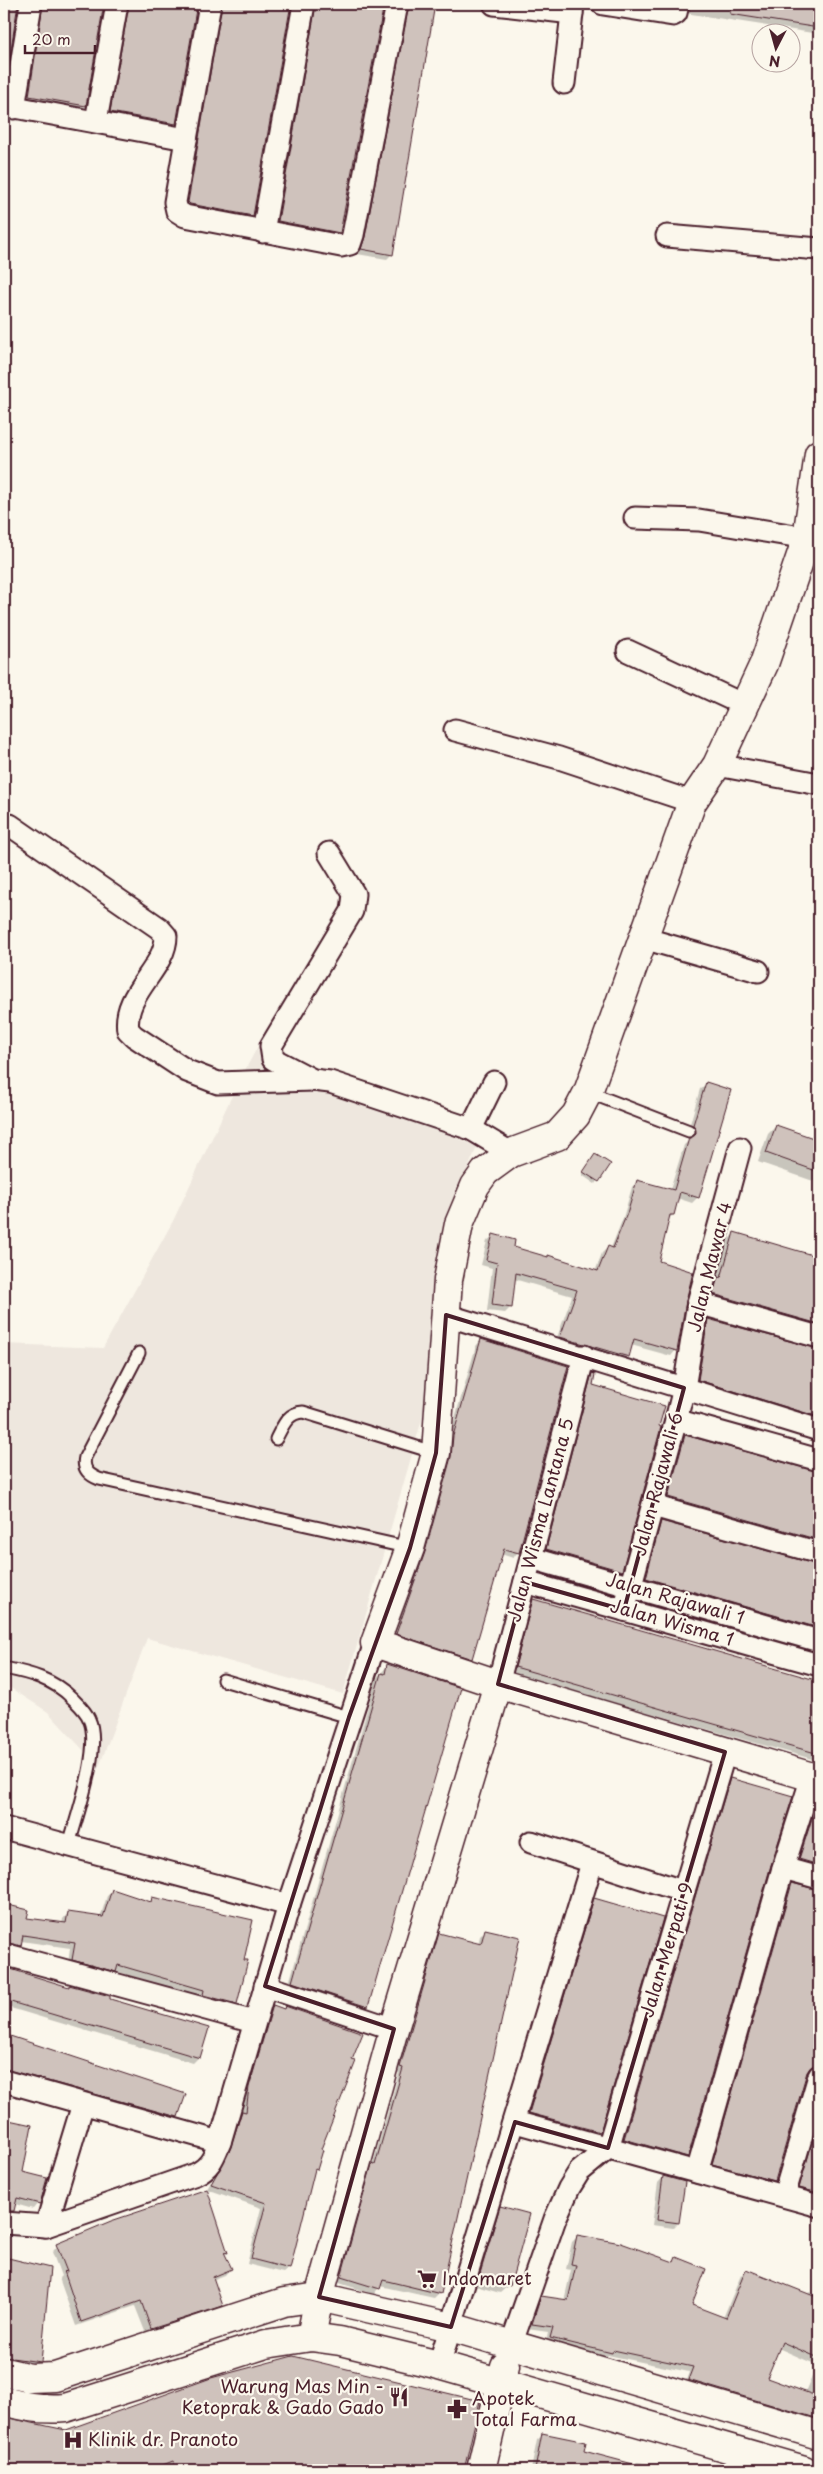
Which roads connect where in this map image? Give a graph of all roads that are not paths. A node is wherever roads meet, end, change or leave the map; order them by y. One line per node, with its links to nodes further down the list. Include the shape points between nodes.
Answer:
1 (32, 4): 11 (street)
2 (117, 4): 12 (street)
3 (210, 4): 13 (street)
4 (304, 4): 14 (street)
5 (397, 4): 14 (street, via 350,244 340,246)
6 (494, 4): 9 (street)
7 (603, 4): 8 (street, via 673,15)
8 (678, 4)
9 (573, 8): 10 (street)
10 (564, 83)
11 (9, 106): 12 (street)
12 (96, 121): 13 (street)
13 (186, 139): 14 (street, via 175,202 177,212)
14 (263, 232)
15 (667, 236): 16 (street)
16 (819, 249)
17 (819, 454): 19 (street)
18 (634, 518): 19 (street, via 699,520)
19 (807, 538): 21 (street, via 764,664)
20 (628, 651): 21 (street)
21 (746, 706): 23 (street)
22 (455, 730): 25 (street, via 560,758)
23 (717, 765): 24 (street); 25 (street)
24 (819, 784)
25 (692, 802): 28 (street)
26 (10, 825): 30 (street, via 166,936 164,951 128,1012 128,1030 134,1036 187,1071 218,1083)
27 (328, 853): 30 (street, via 354,894 352,911 271,1050 277,1062)
28 (643, 938): 29 (street); 32 (street)
29 (758, 971)
30 (313, 1080): 33 (street, via 330,1082)
31 (494, 1082): 33 (street)
32 (588, 1092): 34 (lane); 36 (street, via 576,1115 557,1136)
33 (471, 1129): 36 (street)
34 (689, 1131)
35 (740, 1148): 37 (street, Jalan Mawar 4)
36 (511, 1152): 38 (street, via 485,1172 466,1206 452,1254)
37 (698, 1303): 39 (street); 42 (street, Jalan Mawar 4)
38 (446, 1316): 41 (street); 46 (street)
39 (819, 1337)
40 (139, 1353): 49 (lane, via 85,1457 84,1466 89,1474 99,1479)
41 (584, 1356): 42 (street); 51 (street, Jalan Wisma Lantana 5)
42 (684, 1388): 43 (street, Jalan Rajawali 6); 44 (street)
43 (676, 1420): 47 (street); 48 (street, Jalan Rajawali 6)
44 (819, 1430)
45 (276, 1439): 46 (lane, via 291,1415 303,1412)
46 (436, 1453): 49 (street)
47 (819, 1460)
48 (653, 1506): 50 (street); 53 (street, Jalan Rajawali 6)
49 (410, 1548): 56 (street)
50 (819, 1553)
51 (531, 1558): 52 (street, Jalan Wisma Lantana 5); 53 (street, Jalan Rajawali 1)
52 (525, 1582): 54 (street, Jalan Wisma 1); 60 (street, Jalan Wisma Lantana 5)
53 (631, 1585): 54 (street, Jalan Rajawali 6); 55 (street, Jalan Rajawali 1)
54 (624, 1610): 57 (street, Jalan Wisma 1)
55 (819, 1641)
56 (375, 1643): 60 (street); 61 (street)
57 (819, 1665)
58 (4, 1668): 66 (lane, via 52,1682 89,1718 93,1731 92,1756)
59 (224, 1680): 61 (lane)
60 (498, 1684): 62 (street); 75 (street)
61 (349, 1717): 71 (street)
62 (725, 1752): 63 (street); 81 (street, Jalan Merpati 9)
63 (815, 1778): 68 (street)
64 (4, 1828): 66 (street)
65 (531, 1842): 67 (street)
66 (69, 1845): 71 (street)
67 (592, 1864): 70 (street); 79 (street)
68 (783, 1868): 69 (street); 82 (street)
69 (819, 1878)
70 (676, 1889)
71 (289, 1905): 73 (street)
72 (4, 1954): 74 (street)
73 (265, 1986): 74 (street); 75 (street)
74 (254, 2022): 80 (street)
75 (394, 2029): 87 (street)
76 (819, 2076): 83 (street)
77 (4, 2081): 78 (street)
78 (84, 2104): 80 (street); 86 (street)
79 (515, 2122): 81 (street); 88 (street)
80 (220, 2142): 86 (street, via 208,2167 196,2174)
81 (608, 2148): 82 (street); 90 (street, via 579,2172 569,2188)
82 (697, 2172): 83 (street)
83 (784, 2196): 84 (street)
84 (819, 2206)
85 (4, 2223): 86 (street)
86 (46, 2226)
87 (319, 2297): 88 (street); 89 (street); 92 (street, via 284,2302 55,2377 30,2378)
88 (451, 2327): 90 (street); 91 (street)
89 (311, 2337): 91 (street); 94 (street, via 266,2344 66,2408 31,2407)
90 (511, 2346): 93 (street); 95 (street)
91 (439, 2365): 93 (street)
92 (4, 2372)
93 (500, 2383): 96 (street); 97 (street)
94 (4, 2401)
95 (819, 2435)
96 (481, 2470)
97 (804, 2470)

